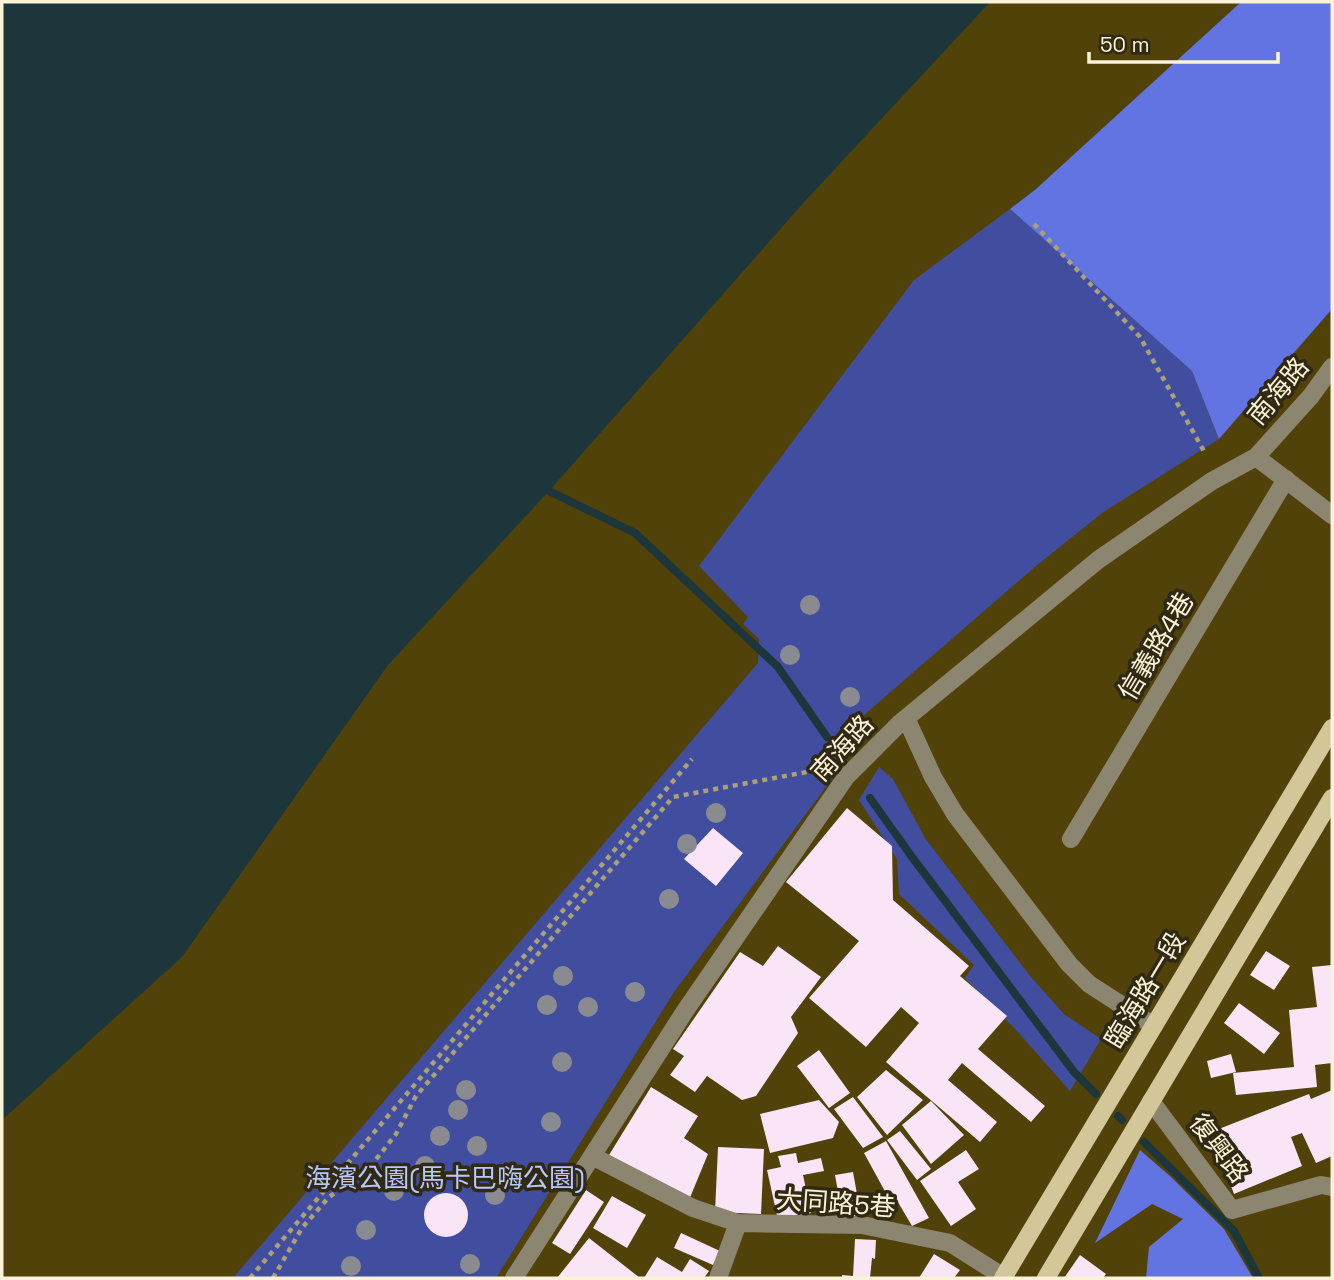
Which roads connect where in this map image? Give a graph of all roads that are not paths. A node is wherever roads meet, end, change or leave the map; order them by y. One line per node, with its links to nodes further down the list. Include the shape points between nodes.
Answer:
1 (1332, 367): 2 (street, 南海路)
2 (1256, 457): 3 (street); 5 (street, 南海路, via 1212,481 1098,561)
3 (1286, 480): 4 (street); 8 (street, 信義路4巷)
4 (1332, 514)
5 (906, 718): 9 (street, via 955,814 1069,964 1088,984); 11 (street, 南海路, via 845,777)
6 (1332, 728): 9 (main road, 臨海路一段)
7 (1332, 798): 10 (main road)
8 (1071, 839)
9 (1154, 1026): 16 (main road, 臨海路一段)
10 (1151, 1101): 12 (street, 復興路, via 1232,1210 1321,1185); 17 (main road)
11 (592, 1156): 13 (street, 大同路5巷, via 692,1208); 14 (street, 南海路)
12 (1332, 1187)
13 (738, 1223): 15 (street, 大同路5巷); 16 (street, 大同路5巷, via 862,1225 950,1243)
14 (514, 1278)
15 (718, 1278)
16 (1004, 1278)
17 (1046, 1278)

